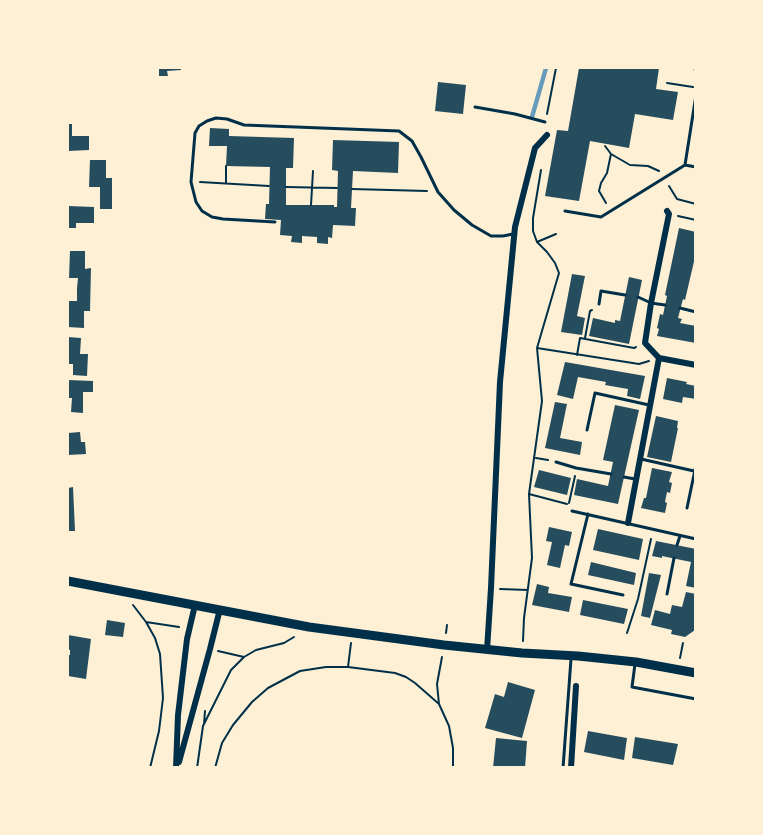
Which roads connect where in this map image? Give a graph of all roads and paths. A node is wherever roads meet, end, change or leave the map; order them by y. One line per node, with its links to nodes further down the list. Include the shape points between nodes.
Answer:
1 (556, 68): 8 (path)
2 (695, 68): 3 (lane)
3 (696, 75)
4 (667, 83): 5 (path)
5 (696, 87)
6 (696, 95): 13 (lane)
7 (475, 107): 8 (lane)
8 (545, 122)
9 (547, 135): 33 (street, via 535,148)
10 (605, 146): 11 (path)
11 (611, 154): 17 (path, via 630,165 648,166); 29 (path, via 599,190)
12 (543, 161): 35 (path, via 533,218)
13 (685, 165): 15 (lane); 17 (lane)
14 (226, 166): 19 (path)
15 (696, 168)
16 (313, 171): 22 (path)
17 (665, 178): 26 (path, via 677,199); 29 (lane)
18 (191, 182): 19 (path); 25 (lane, via 195,133 199,126 216,118 244,125 399,131 412,141); 32 (lane, via 196,202 212,217)
19 (225, 183): 20 (path)
20 (269, 186)
21 (286, 187): 22 (path)
22 (312, 188): 23 (path); 27 (path)
23 (337, 188)
24 (352, 189): 25 (path)
25 (438, 192): 33 (lane, via 472,225 491,236)
26 (696, 204)
27 (311, 205)
28 (565, 211): 29 (lane, via 601,217)
29 (610, 211)
30 (668, 212): 31 (path); 38 (street)
31 (696, 220)
32 (275, 222)
33 (514, 234): 71 (street, via 500,382)
34 (556, 234): 35 (path)
35 (537, 242): 45 (path, via 559,273)
36 (625, 295): 39 (lane, via 601,291)
37 (638, 297): 38 (lane)
38 (651, 303): 40 (lane); 44 (street)
39 (599, 304): 43 (path, via 590,311)
40 (665, 305)
41 (680, 308): 42 (lane)
42 (696, 312)
43 (585, 338): 44 (path, via 634,348); 46 (path, via 580,338)
44 (645, 343): 47 (street)
45 (537, 348): 46 (path); 51 (path, via 542,400)
46 (577, 355): 47 (path, via 639,364)
47 (659, 358): 48 (street); 49 (street)
48 (696, 365)
49 (651, 406): 50 (lane, via 595,393); 52 (street)
50 (587, 430)
51 (535, 458): 53 (path); 60 (path)
52 (640, 459): 56 (lane); 59 (street)
53 (556, 462): 55 (lane)
54 (696, 465): 56 (lane)
55 (576, 468): 57 (lane); 60 (path, via 569,504)
56 (694, 471): 61 (lane)
57 (611, 474)
58 (624, 477): 59 (lane)
59 (637, 480): 64 (street)
60 (529, 495): 72 (path, via 532,558)
61 (687, 508)
62 (572, 511): 63 (lane)
63 (588, 514): 64 (lane); 74 (lane, via 571,584)
64 (628, 523): 65 (lane)
65 (653, 530): 66 (lane); 81 (path)
66 (680, 536): 67 (lane); 68 (lane)
67 (696, 539)
68 (677, 545)
69 (674, 558): 73 (lane)
70 (68, 580): 75 (main road)
71 (491, 588): 72 (path); 84 (street)
72 (528, 590): 86 (path)
73 (667, 594)
74 (623, 595)
75 (195, 605): 76 (main road); 97 (street, via 178,715)
76 (220, 609): 79 (main road); 97 (street)
77 (447, 625): 83 (path)
78 (173, 626): 96 (path, via 146,621 160,654 163,698)
79 (309, 627): 80 (main road); 88 (path, via 284,643)
80 (352, 633): 83 (main road); 90 (path)
81 (627, 633)
82 (683, 643): 91 (path)
83 (444, 645): 84 (main road); 95 (path, via 437,684)
84 (487, 650): 86 (main road)
85 (219, 651): 88 (path)
86 (522, 653): 87 (main road)
87 (572, 656): 89 (main road); 101 (lane)
88 (244, 657): 98 (path, via 231,670 203,726)
89 (636, 662): 91 (main road); 94 (lane, via 632,687)
90 (348, 667): 95 (path, via 406,677); 99 (path, via 300,671 268,688 233,724)
91 (677, 670): 92 (main road)
92 (696, 673)
93 (576, 686): 102 (street)
94 (696, 699)
95 (439, 704): 100 (path, via 449,726)
96 (150, 768)
97 (177, 768)
98 (197, 768)
99 (214, 768)
100 (453, 768)
101 (563, 768)
102 (571, 768)

